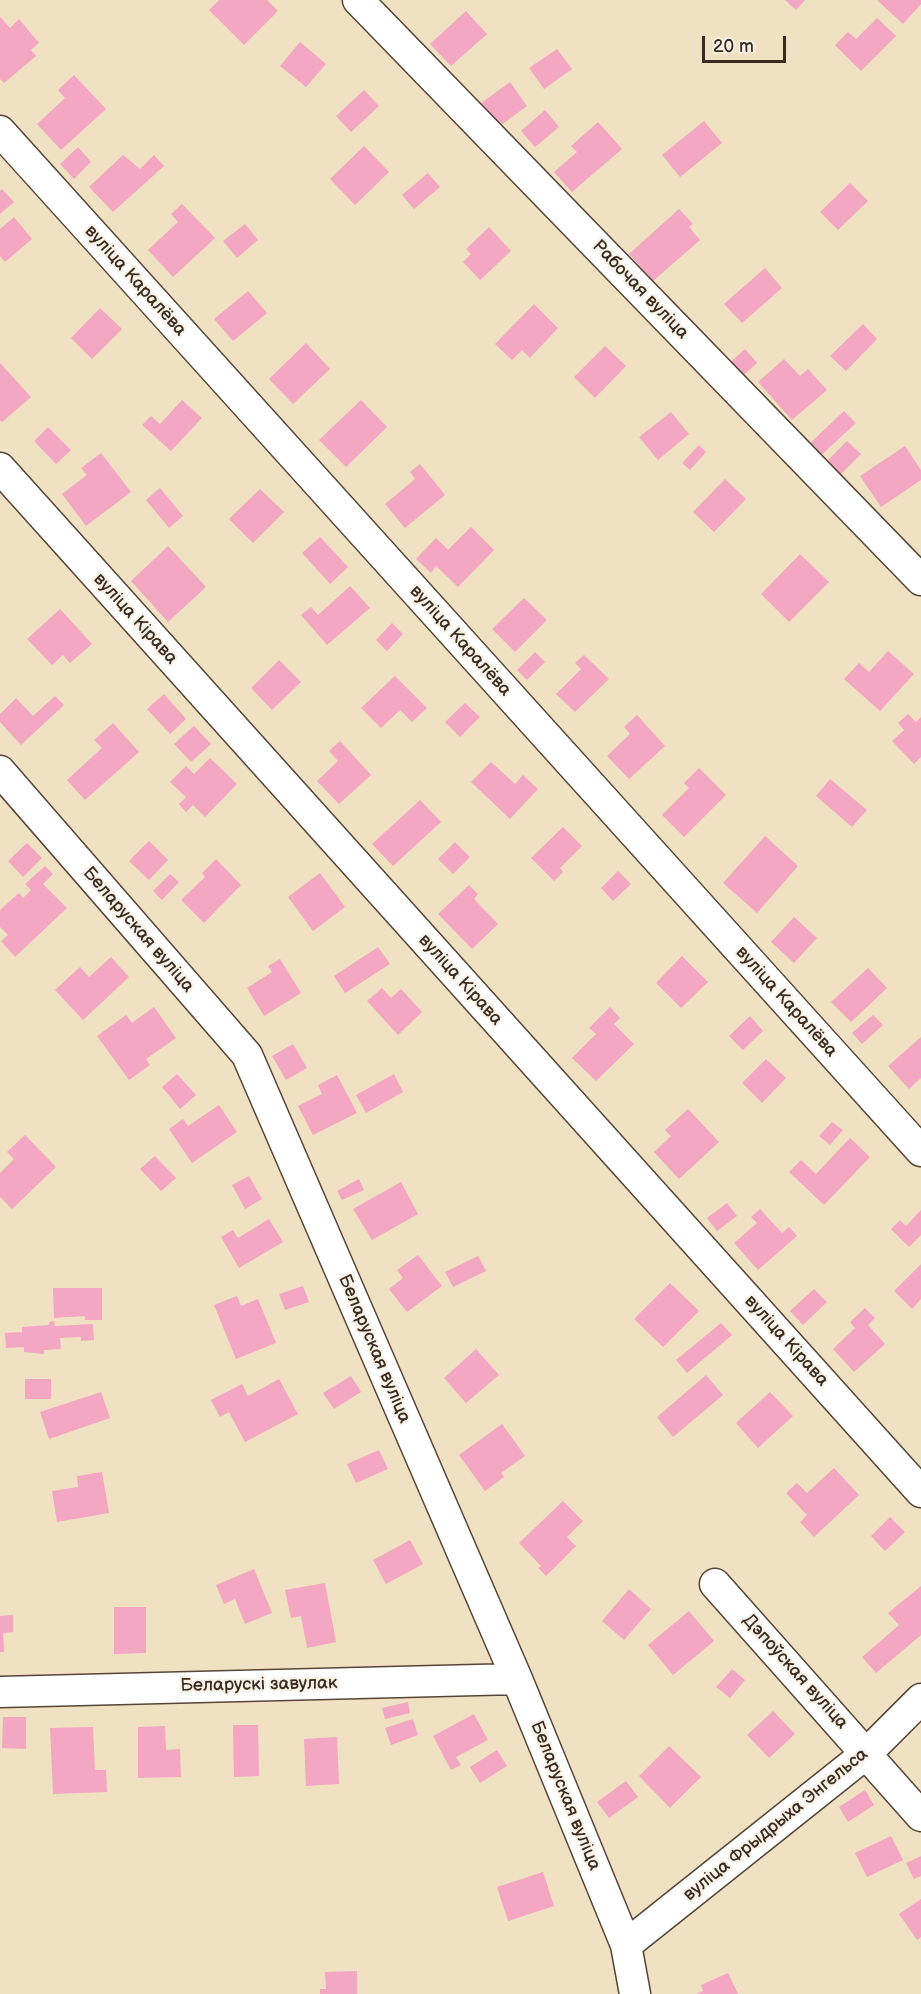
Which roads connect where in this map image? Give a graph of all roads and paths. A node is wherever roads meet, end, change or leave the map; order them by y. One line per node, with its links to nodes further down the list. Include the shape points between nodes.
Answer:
1 (358, 0): 4 (street, Рабочая вуліца)
2 (0, 132): 6 (street, вуліца Каралёва)
3 (0, 468): 7 (street, вуліца Кірава)
4 (921, 580)
5 (0, 771): 9 (street, Беларуская вуліца, via 247,1055)
6 (921, 1151)
7 (921, 1492)
8 (715, 1584): 12 (street, Дэпоўская вуліца)
9 (517, 1679): 10 (street, Беларускі завулак); 14 (street, Беларуская вуліца)
10 (0, 1692)
11 (921, 1699): 12 (street, вуліца Фрыдрыха Энгельса)
12 (867, 1753): 13 (street, Дэпоўская вуліца); 14 (street, вуліца Фрыдрыха Энгельса)
13 (921, 1816)
14 (626, 1945): 15 (street, Беларуская вуліца)
15 (635, 1994)

